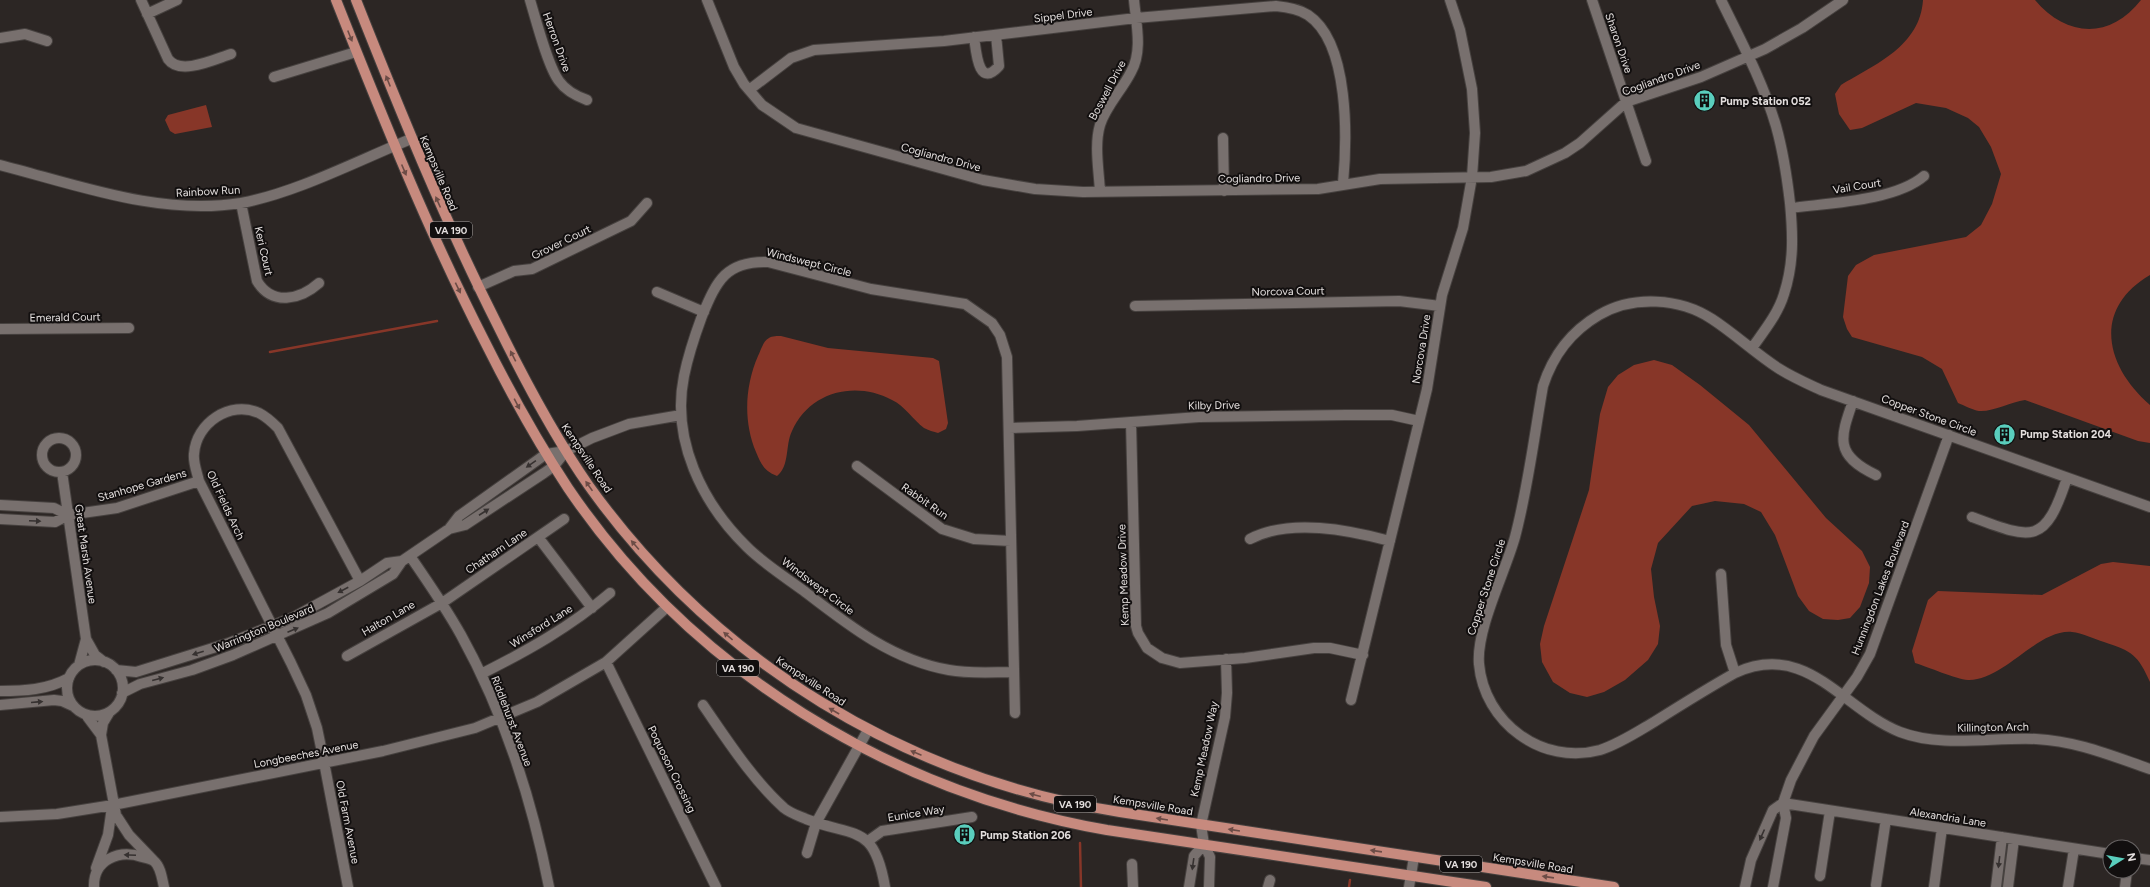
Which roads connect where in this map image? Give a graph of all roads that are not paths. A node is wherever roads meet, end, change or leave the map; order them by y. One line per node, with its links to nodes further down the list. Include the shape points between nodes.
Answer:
1 (141, 0): 12 (street)
2 (177, 0): 12 (street)
3 (336, 0): 18 (main road, VA 190, one-way to 18)
4 (356, 0): 26 (main road, Kempsville Road / VA 190, one-way to 4)
5 (530, 0): 23 (street, Herron Drive, via 556,76 567,90)
6 (707, 0): 22 (street, Cogliandro Drive, via 734,67)
7 (1134, 0): 13 (street, Boswell Drive)
8 (1450, 0): 31 (street, Norcova Drive, via 1460,30 1472,89 1475,133)
9 (1592, 0): 24 (street, Sharon Drive)
10 (1721, 0): 20 (street)
11 (1843, 0): 20 (street, Cogliandro Drive, via 1802,28)
12 (147, 14): 19 (street, via 168,59 174,66 185,67)
13 (1136, 18): 14 (street, Sippel Drive); 32 (street, Sippel Drive, via 1276,6 1288,7 1309,16 1325,33 1341,82 1346,117); 34 (street, Boswell Drive, via 1138,47 1132,71 1100,126)
14 (996, 35): 15 (street, Sippel Drive); 15 (street, via 999,66 989,73 979,67)
15 (974, 37): 22 (street, Sippel Drive, via 814,50 791,58)
16 (0, 38): 17 (street, via 25,34)
17 (47, 42)
18 (356, 52): 21 (street); 27 (main road, VA 190)
19 (231, 54)
20 (1748, 56): 24 (street, Cogliandro Drive, via 1701,77); 37 (street, via 1776,125 1786,166)
21 (274, 77)
22 (748, 90): 34 (street, Cogliandro Drive, via 772,114 796,128 817,135 1007,185 1056,192)
23 (587, 100)
24 (1626, 102): 28 (street, Sharon Drive); 31 (street, Cogliandro Drive, via 1580,142 1545,164 1505,175)
25 (1223, 138): 33 (street)
26 (411, 139): 27 (street, Rainbow Run); 39 (main road, Kempsville Road / VA 190, one-way to 26, via 445,219)
27 (394, 146): 35 (street, Rainbow Run, via 289,190); 54 (main road, VA 190, one-way to 54, via 432,235 472,317 521,412)
28 (1646, 161)
29 (0, 165): 35 (street, Rainbow Run, via 147,202 194,206)
30 (1924, 176): 37 (street, Vail Court, via 1908,187 1888,193)
31 (1472, 177): 32 (street, Cogliandro Drive, via 1380,179); 42 (street, Norcova Drive, via 1463,228)
32 (1344, 184): 33 (street, Cogliandro Drive, via 1318,189)
33 (1224, 190): 34 (street, Cogliandro Drive)
34 (1100, 192)
35 (241, 203): 38 (street, Keri Court, via 257,281 262,288 272,296 284,299 302,295)
36 (647, 203): 39 (street, Grover Court, via 632,221 532,269 514,271)
37 (1791, 208): 46 (street, via 1793,247 1784,295 1773,318)
38 (319, 283)
39 (478, 287): 53 (main road, Kempsville Road / VA 190, one-way to 39, via 530,389)
40 (657, 292): 43 (street)
41 (1135, 306): 42 (street, Norcova Court, via 1399,301)
42 (1440, 306): 49 (street, Norcova Drive, via 1432,363)
43 (704, 312): 48 (street, Windswept Circle, via 683,377); 51 (street, Windswept Circle, via 721,277 734,267 751,262 768,262 871,289 966,304 992,323 1004,346 1007,357)
44 (129, 328): 45 (street, Emerald Court)
45 (0, 329)
46 (1752, 348): 47 (street, Copper Stone Circle, via 1801,381); 90 (street, Copper Stone Circle, via 1712,318 1674,304 1656,302 1638,302 1611,309 1583,324 1567,340 1555,356 1542,386 1522,506 1509,557 1482,633 1479,658 1485,689 1494,708 1506,724 1531,742 1562,753 1580,753 1611,746)
47 (1853, 401): 52 (street, Copper Stone Circle); 58 (street, via 1844,426 1843,444 1857,464)
48 (681, 415): 53 (street, via 629,424); 89 (street, Windswept Circle, via 687,449 701,488 715,512 747,548 855,629 889,651 907,659 950,670 976,673)
49 (1419, 421): 50 (street, Kilby Drive, via 1398,415 1369,415 1199,417); 71 (street, Norcova Drive)
50 (1131, 422): 51 (street, Kilby Drive); 84 (street, Kemp Meadow Drive, via 1138,633 1147,648 1169,661 1180,663)
51 (1009, 428): 70 (street, Windswept Circle)
52 (1949, 435): 59 (street, Copper Stone Circle); 95 (street, Hunningdon Lakes Boulevard, via 1876,640 1857,677)
53 (566, 451): 54 (street, Warrington Boulevard); 55 (street, Warrington Boulevard); 104 (main road, Kempsville Road / VA 190, one-way to 53, via 780,676 710,621 666,579 626,534)
54 (546, 454): 55 (main road, VA 190); 67 (street, Warrington Boulevard, one-way to 67, via 459,516)
55 (554, 466): 67 (street, Warrington Boulevard, one-way to 55, via 465,525); 77 (main road, VA 190, via 625,563)
56 (857, 466): 70 (street, Rabbit Run, via 942,529 974,540)
57 (62, 472): 63 (street, Great Marsh Avenue)
58 (1876, 474)
59 (2067, 478): 62 (street, Copper Stone Circle); 64 (street, via 2054,513 2049,521 2038,529 2022,533 2012,532)
60 (199, 481): 63 (street, Stanhope Gardens, via 117,508); 74 (street, Old Fields Arch, via 194,454 196,442 210,421 233,410 246,410 269,419 278,428); 79 (street, Old Fields Arch)
61 (0, 505): 63 (street, Stanhope Gardens, via 54,508)
62 (2150, 507)
63 (68, 515): 65 (street, Stanhope Gardens, one-way to 63, via 55,522); 81 (street, Great Marsh Avenue)
64 (1972, 517)
65 (0, 519)
66 (564, 519): 68 (street, Chatham Lane)
67 (449, 529): 72 (street, Warrington Boulevard)
68 (538, 538): 76 (street, Chatham Lane); 78 (street)
69 (1250, 538): 71 (street, via 1277,529 1322,529 1349,531)
70 (1011, 541): 89 (street, Windswept Circle)
71 (1390, 541): 83 (street, Norcova Drive)
72 (406, 559): 74 (street, Warrington Boulevard, via 387,563); 76 (street, Riddlehurst Avenue); 80 (street, Warrington Boulevard, one-way to 72, via 341,605 393,574)
73 (1721, 574): 90 (street, via 1726,645)
74 (360, 581): 79 (street, Warrington Boulevard, one-way to 79, via 294,617)
75 (610, 593): 78 (street, Winsford Lane)
76 (442, 603): 82 (street, Halton Lane); 91 (street, Riddlehurst Avenue)
77 (667, 607): 86 (street, Longbeeches Avenue); 106 (main road, VA 190, via 700,638 748,676 798,711)
78 (592, 608): 91 (street, Winsford Lane, via 540,644)
79 (272, 626): 80 (street, Old Fields Arch); 88 (street, Warrington Boulevard, one-way to 88, via 229,643 136,672)
80 (277, 636): 94 (street, Warrington Boulevard, one-way to 80, via 140,684 192,670 233,655); 107 (street, Old Fields Arch, via 306,695 317,728)
81 (86, 639): 85 (street, Great Marsh Avenue, via 95,655); 87 (street, Great Marsh Avenue)
82 (347, 656)
83 (1362, 656): 84 (street, Kemp Meadow Drive, via 1330,648 1314,648); 96 (street, Norcova Drive)
84 (1226, 659): 116 (street, Kemp Meadow Way, via 1225,717)
85 (104, 662): 87 (street, via 91,661); 88 (street)
86 (606, 662): 103 (street, Longbeeches Avenue); 136 (street, Poquoson Crossing)
87 (79, 665): 92 (street)
88 (116, 670): 94 (street, via 120,677)
89 (1014, 672): 101 (street, Windswept Circle)
90 (1736, 672): 95 (street, Copper Stone Circle, via 1766,664 1787,665 1817,676)
91 (481, 674): 103 (street, Riddlehurst Avenue)
92 (69, 678): 93 (street, via 41,689); 99 (street, via 67,692)
93 (0, 692)
94 (122, 693): 100 (street)
95 (1843, 696): 108 (street, Killington Arch, via 1873,719 1901,732 1927,739 2037,739 2077,744); 109 (street, Hunningdon Lakes Boulevard, via 1801,758 1790,780)
96 (1352, 700)
97 (0, 705): 99 (street, one-way to 99, via 54,700)
98 (703, 705): 115 (street, via 754,777 785,809)
99 (72, 706): 102 (street)
100 (109, 713): 102 (street); 105 (street, via 103,723)
101 (1015, 713)
102 (86, 715): 105 (street)
103 (501, 719): 107 (street, Longbeeches Avenue, via 426,742); 135 (street, Riddlehurst Avenue, via 534,824)
104 (868, 730): 106 (street); 116 (main road, Kempsville Road / VA 190, one-way to 104, via 1091,807 1024,792 939,763)
105 (102, 736): 110 (street)
106 (858, 746): 115 (street); 121 (main road, VA 190, via 931,780 1003,805 1092,827)
107 (324, 762): 110 (street, Longbeeches Avenue); 134 (street, Old Farm Avenue)
108 (2150, 769)
109 (1783, 804): 111 (street, Alexandria Lane); 144 (street, Hunningdon Lakes Boulevard, one-way to 144, via 1773,810 1751,860); 145 (street, Hunningdon Lakes Boulevard, via 1786,818)
110 (113, 805): 113 (street, Longbeeches Avenue, via 57,814); 126 (street, via 121,825); 128 (street, via 108,835)
111 (1830, 810): 114 (street, Alexandria Lane); 130 (street)
112 (972, 816): 120 (street, Eunice Way, via 882,831)
113 (0, 817)
114 (1886, 819): 117 (street, Alexandria Lane); 131 (street)
115 (816, 823): 120 (street, via 840,828); 123 (street)
116 (1201, 825): 121 (street, Kemp Meadow Way); 125 (main road, Kempsville Road / VA 190, one-way to 116)
117 (1942, 828): 118 (street, Alexandria Lane); 146 (street)
118 (2002, 837): 119 (street, Alexandria Lane); 147 (street, one-way to 147)
119 (2014, 839): 122 (street, Alexandria Lane); 148 (street)
120 (868, 841): 137 (street, via 881,862)
121 (1204, 844): 129 (main road, VA 190); 139 (street, one-way to 139, via 1194,856); 140 (street, Kemp Meadow Way, via 1210,857)
122 (2074, 848): 124 (street, Alexandria Lane); 149 (street)
123 (808, 853)
124 (2102, 853)
125 (1414, 857): 129 (street); 143 (main road, Kempsville Road / VA 190, one-way to 125)
126 (153, 860): 128 (street, one-way to 128, via 129,854 110,857 102,862); 133 (street)
127 (1132, 864): 138 (street)
128 (94, 874): 132 (street)
129 (1411, 876): 141 (street); 142 (main road, VA 190)
130 (1820, 876)
131 (1876, 885)
132 (94, 887)
133 (164, 887)
134 (348, 887)
135 (549, 887)
136 (716, 887)
137 (885, 887)
138 (1133, 887)
139 (1189, 887)
140 (1209, 887)
141 (1409, 887)
142 (1486, 887)
143 (1614, 887)
144 (1745, 887)
145 (1773, 887)
146 (1934, 887)
147 (1996, 887)
148 (2008, 887)
149 (2068, 887)

